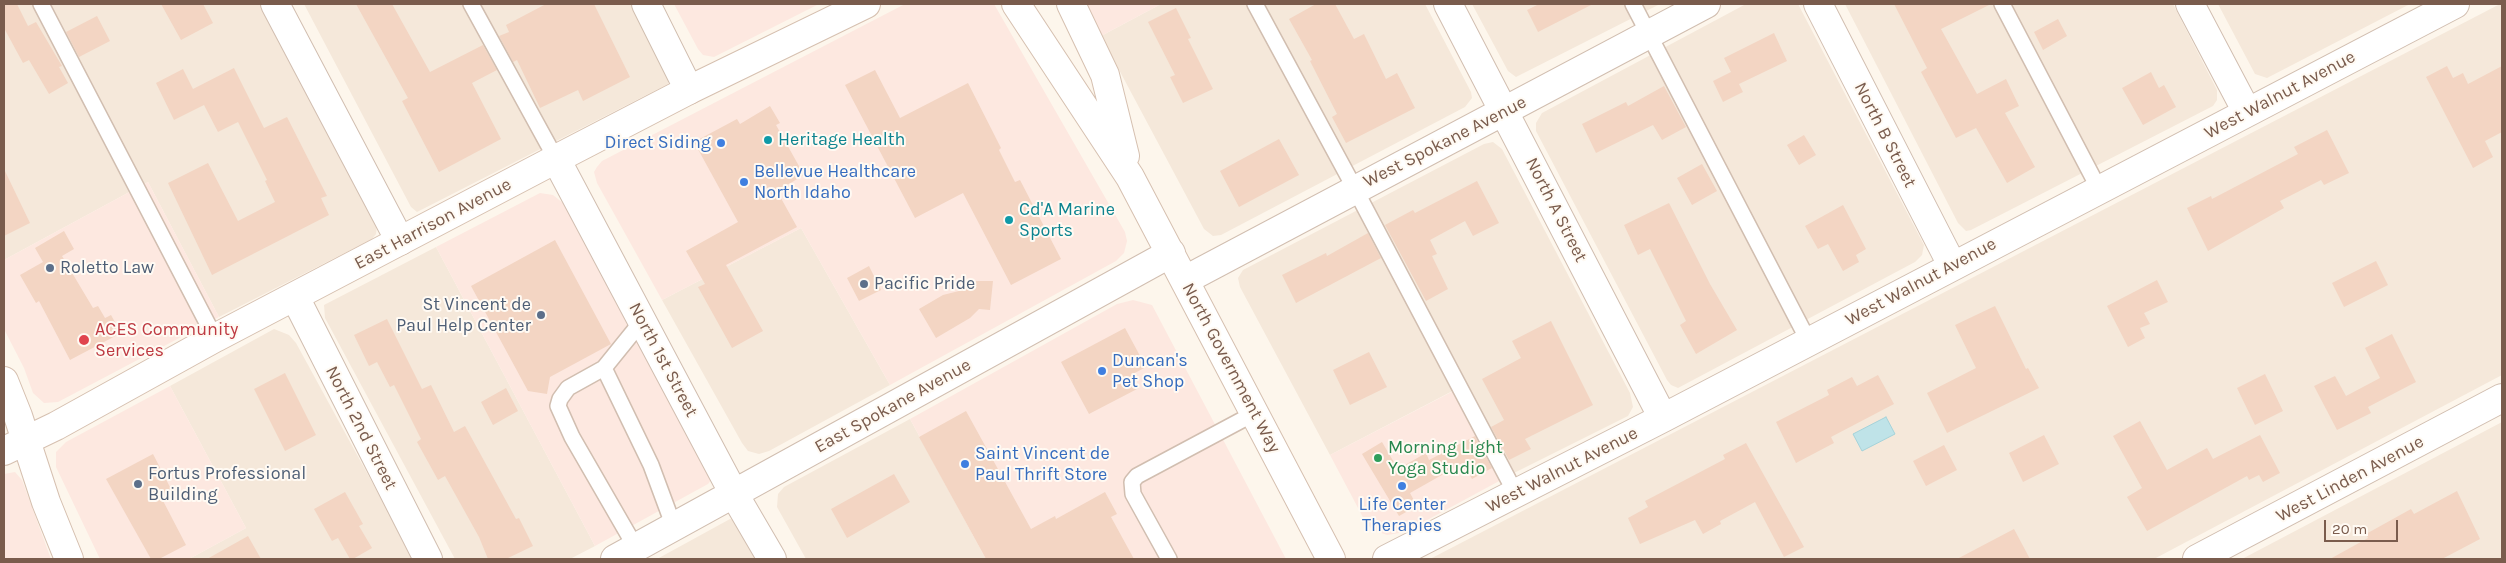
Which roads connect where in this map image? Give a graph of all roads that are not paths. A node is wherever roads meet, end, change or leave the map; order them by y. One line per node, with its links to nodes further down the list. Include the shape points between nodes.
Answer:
1 (41, 4): 30 (lane)
2 (275, 4): 24 (street)
3 (471, 4): 20 (lane)
4 (646, 4): 17 (street)
5 (866, 4): 17 (street, East Harrison Avenue)
6 (1016, 4): 21 (street, North Government Way)
7 (1071, 4): 21 (street, North Government Way, via 1105,75)
8 (1255, 4): 22 (lane)
9 (1448, 4): 18 (street, North A Street)
10 (1633, 4): 16 (lane)
11 (1706, 4): 16 (street, West Spokane Avenue)
12 (1818, 4): 26 (street, North B Street)
13 (2002, 4): 23 (lane)
14 (2190, 4): 19 (street)
15 (2455, 4): 19 (street, West Walnut Avenue)
16 (1649, 34): 18 (street, West Spokane Avenue); 31 (lane)
17 (690, 90): 20 (street, East Harrison Avenue)
18 (1506, 111): 22 (street, West Spokane Avenue); 36 (street, North A Street)
19 (2247, 112): 23 (street, West Walnut Avenue)
20 (556, 159): 24 (street, East Harrison Avenue); 29 (street, North 1st Street)
21 (1130, 177): 25 (street, North Government Way)
22 (1355, 189): 27 (street, West Spokane Avenue); 39 (lane)
23 (2100, 189): 26 (street, West Walnut Avenue)
24 (400, 241): 28 (street, East Harrison Avenue)
25 (1170, 253): 27 (street, North Government Way); 38 (street, East Spokane Avenue)
26 (1952, 266): 31 (street, West Walnut Avenue)
27 (1185, 280): 35 (street, North Government Way)
28 (295, 297): 30 (street, East Harrison Avenue); 43 (street, North 2nd Street)
29 (642, 321): 32 (lane); 38 (street, North 1st Street)
30 (215, 338): 37 (street, East Harrison Avenue)
31 (1808, 340): 36 (street, West Walnut Avenue)
32 (604, 368): 40 (lane, via 651,465); 41 (lane, via 568,388 558,406)
33 (4, 381): 37 (street)
34 (2502, 398): 48 (street, West Linden Avenue)
35 (1255, 413): 45 (lane, via 1137,476 1132,482 1133,494); 46 (street, North Government Way)
36 (1663, 418): 39 (street, West Walnut Avenue)
37 (15, 446): 42 (street, via 46,502)
38 (734, 494): 40 (street, East Spokane Avenue); 44 (street, North 1st Street)
39 (1516, 494): 47 (street, West Walnut Avenue)
40 (674, 526): 41 (street, East Spokane Avenue)
41 (625, 553)
42 (69, 559)
43 (428, 559)
44 (772, 559)
45 (1169, 559)
46 (1331, 559)
47 (1387, 559)
48 (2197, 559)

